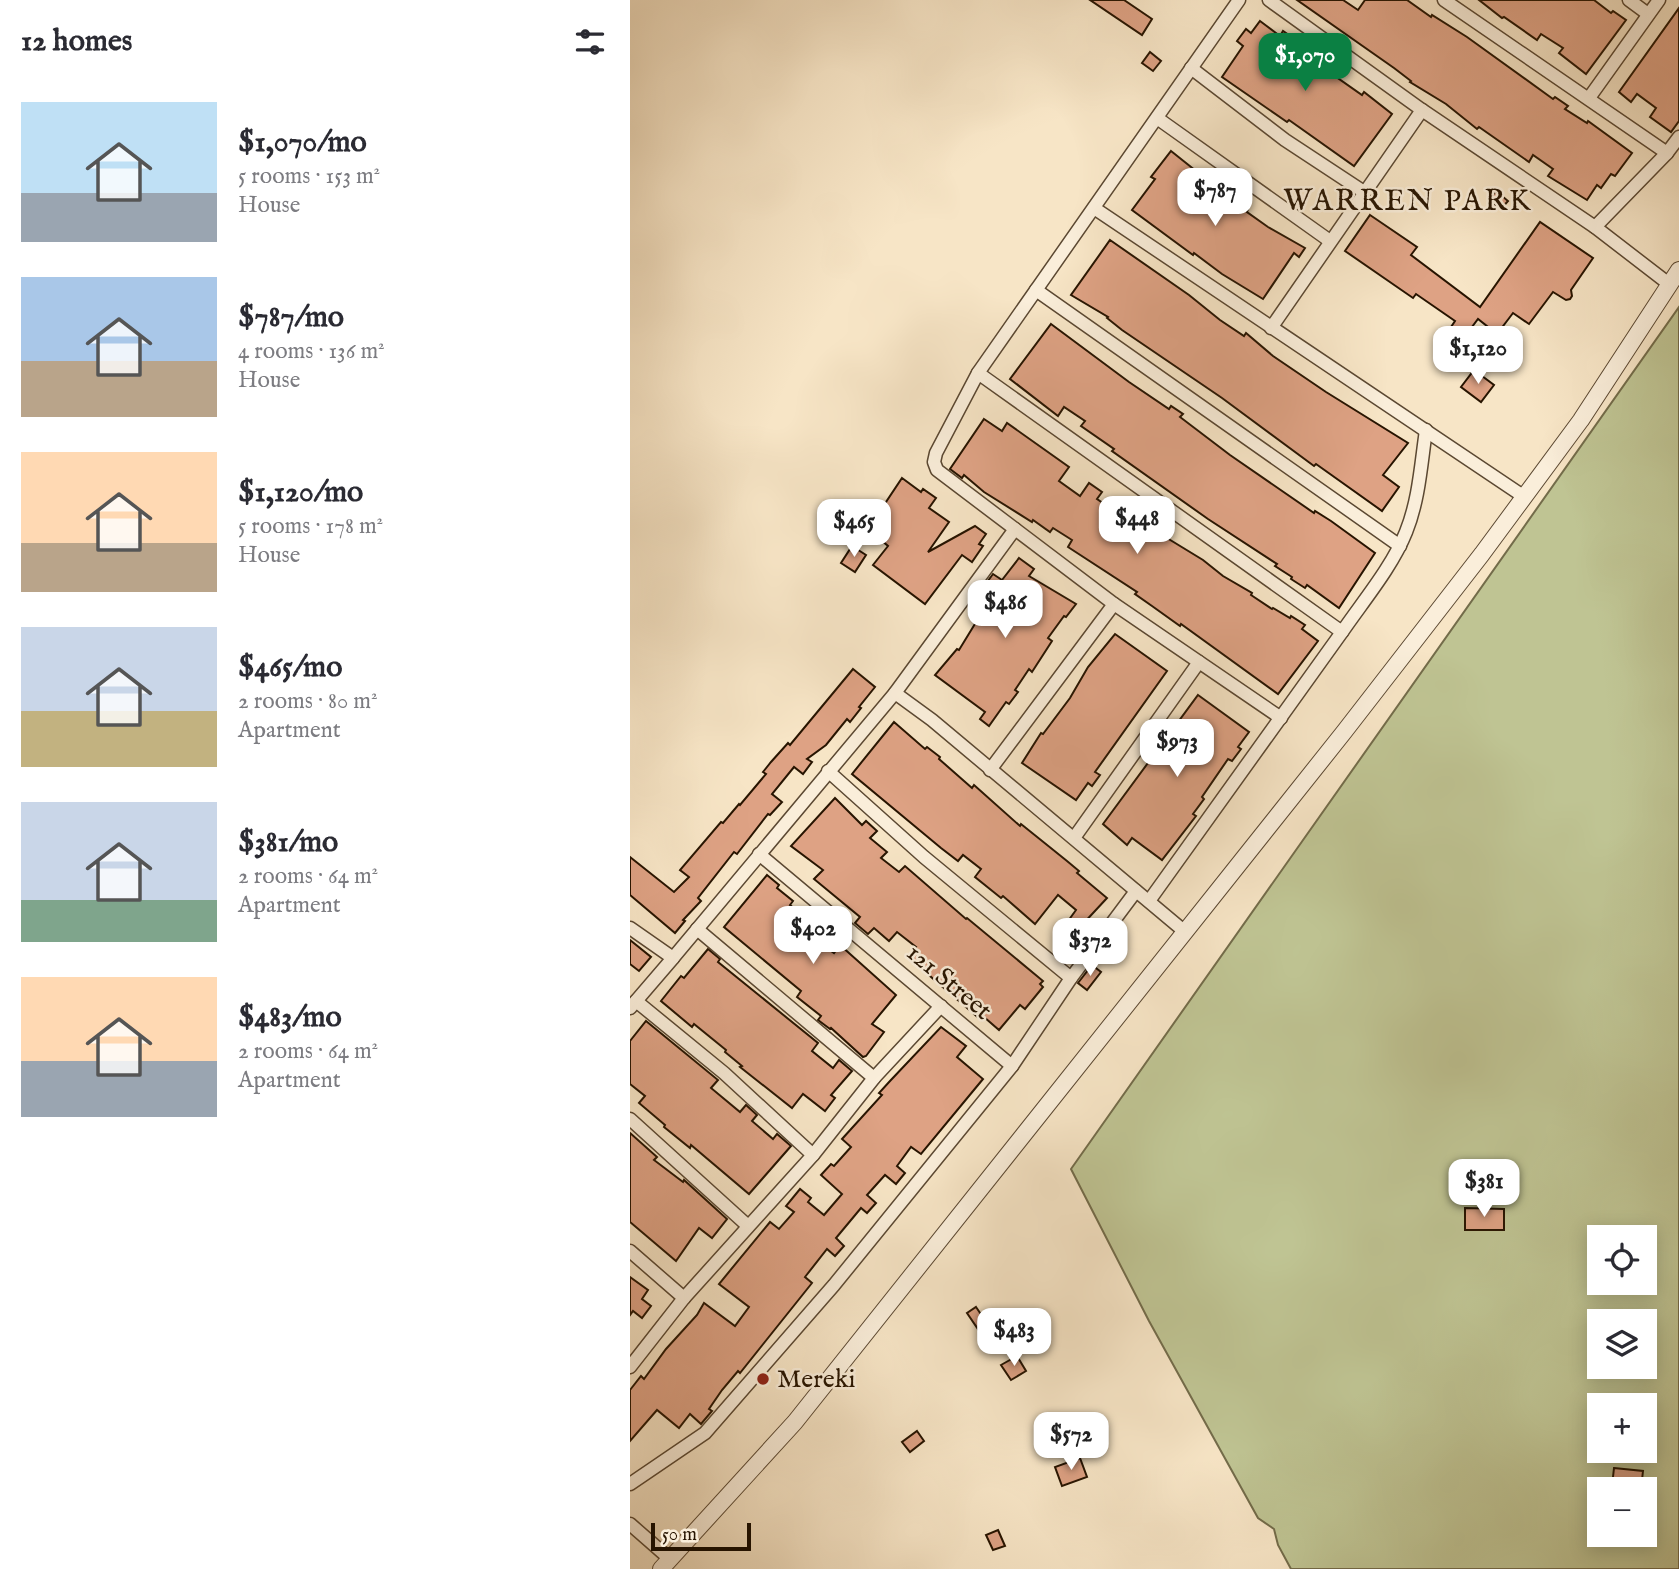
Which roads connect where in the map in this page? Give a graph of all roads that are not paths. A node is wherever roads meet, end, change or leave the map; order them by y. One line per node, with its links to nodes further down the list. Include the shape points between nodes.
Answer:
1 (1239, 0): 7 (street)
2 (1269, 0): 9 (street)
3 (1444, 0): 8 (street)
4 (1629, 0): 6 (street)
5 (1659, 0): 6 (street)
6 (1648, 14): 8 (street)
7 (1191, 68): 10 (street); 13 (street, via 1285,140)
8 (1589, 98): 12 (street)
9 (1422, 110): 13 (street); 15 (street)
10 (1157, 118): 14 (street); 16 (street)
11 (1679, 137): 12 (street)
12 (1667, 153): 15 (street)
13 (1364, 192): 16 (street)
14 (1094, 208): 18 (street); 19 (street)
15 (1595, 227): 17 (street)
16 (1330, 241): 19 (street)
17 (1674, 277): 22 (street, via 1581,420)
18 (1036, 290): 20 (street); 24 (street)
19 (1271, 328): 21 (street)
20 (978, 373): 23 (street, via 934,462 937,470); 26 (street)
21 (1426, 430): 22 (street); 24 (street, via 1413,508)
22 (1523, 496): 38 (street, via 1353,721)
23 (1015, 529): 25 (street); 28 (street)
24 (1400, 546): 26 (street)
25 (1114, 604): 27 (street); 30 (street)
26 (1342, 632): 29 (street)
27 (1199, 662): 29 (street); 32 (street)
28 (895, 693): 30 (street); 31 (street)
29 (1281, 718): 35 (street)
30 (990, 770): 32 (street)
31 (828, 771): 33 (street); 40 (street)
32 (1073, 838): 34 (street)
33 (759, 854): 37 (street); 42 (street, 121 Street)
34 (1136, 891): 35 (street); 40 (street)
35 (1149, 901): 38 (street)
36 (630, 928): 39 (street)
37 (698, 929): 39 (street); 44 (street)
38 (1184, 931): 53 (street, via 795,1422)
39 (673, 958): 41 (street)
40 (1070, 978): 43 (street)
41 (633, 1004): 46 (street, via 724,1073)
42 (941, 1006): 43 (street, 121 Street); 44 (street)
43 (1012, 1066): 51 (street, via 834,1285 705,1433)
44 (874, 1078): 46 (street)
45 (630, 1119): 47 (street)
46 (814, 1155): 47 (street)
47 (748, 1226): 49 (street)
48 (630, 1251): 49 (street)
49 (684, 1298): 50 (street)
50 (630, 1367)
51 (630, 1484)
52 (630, 1524): 53 (street)
53 (665, 1564)

